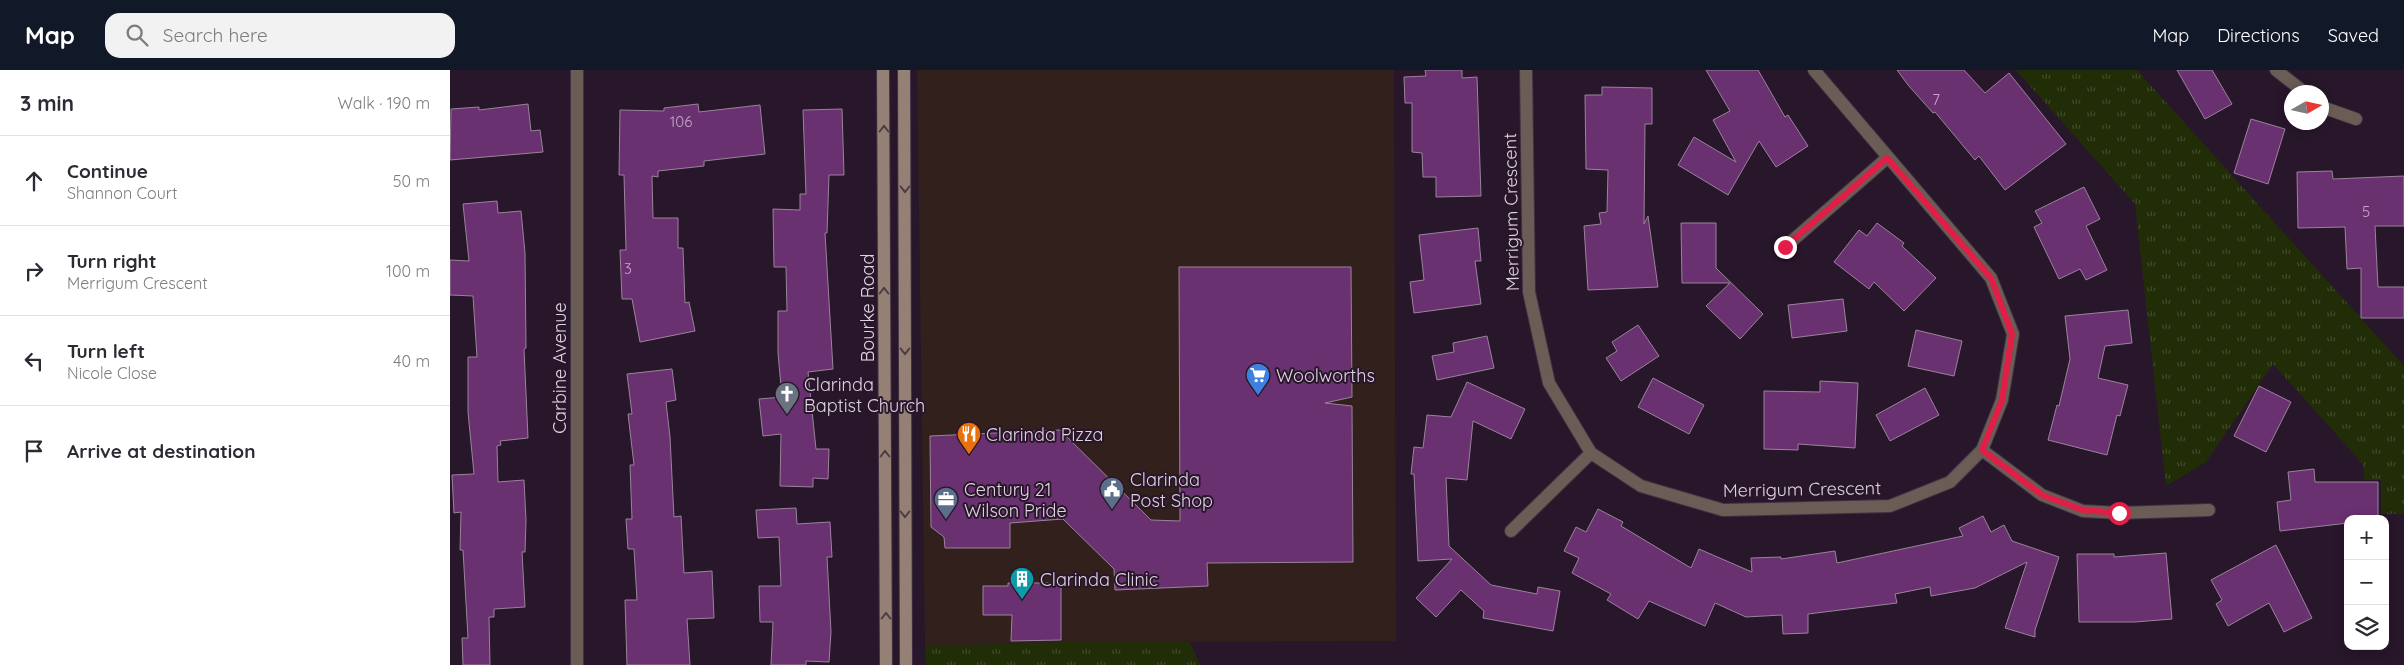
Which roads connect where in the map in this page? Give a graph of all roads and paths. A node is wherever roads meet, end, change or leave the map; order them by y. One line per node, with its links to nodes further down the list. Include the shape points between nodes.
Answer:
1 (577, 70): 16 (street, Carbine Avenue)
2 (883, 70): 17 (main road, Bourke Road, one-way to 2)
3 (904, 70): 18 (main road, one-way to 18)
4 (1526, 70): 13 (street, Merrigum Crescent, via 1528,292 1549,383)
5 (1814, 70): 10 (street, Merrigum Crescent)
6 (2276, 70): 7 (street)
7 (2295, 85)
8 (2329, 109): 9 (street)
9 (2356, 119)
10 (1887, 158): 11 (street); 12 (street, Merrigum Crescent, via 1991,278 2012,334 2002,400)
11 (1785, 247)
12 (1982, 450): 13 (street, Merrigum Crescent, via 1950,482 1890,506 1723,510 1641,486); 14 (street, via 2042,495 2083,510 2119,513)
13 (1591, 453): 15 (street)
14 (2209, 510)
15 (1511, 531)
16 (577, 665)
17 (886, 665)
18 (906, 665)

